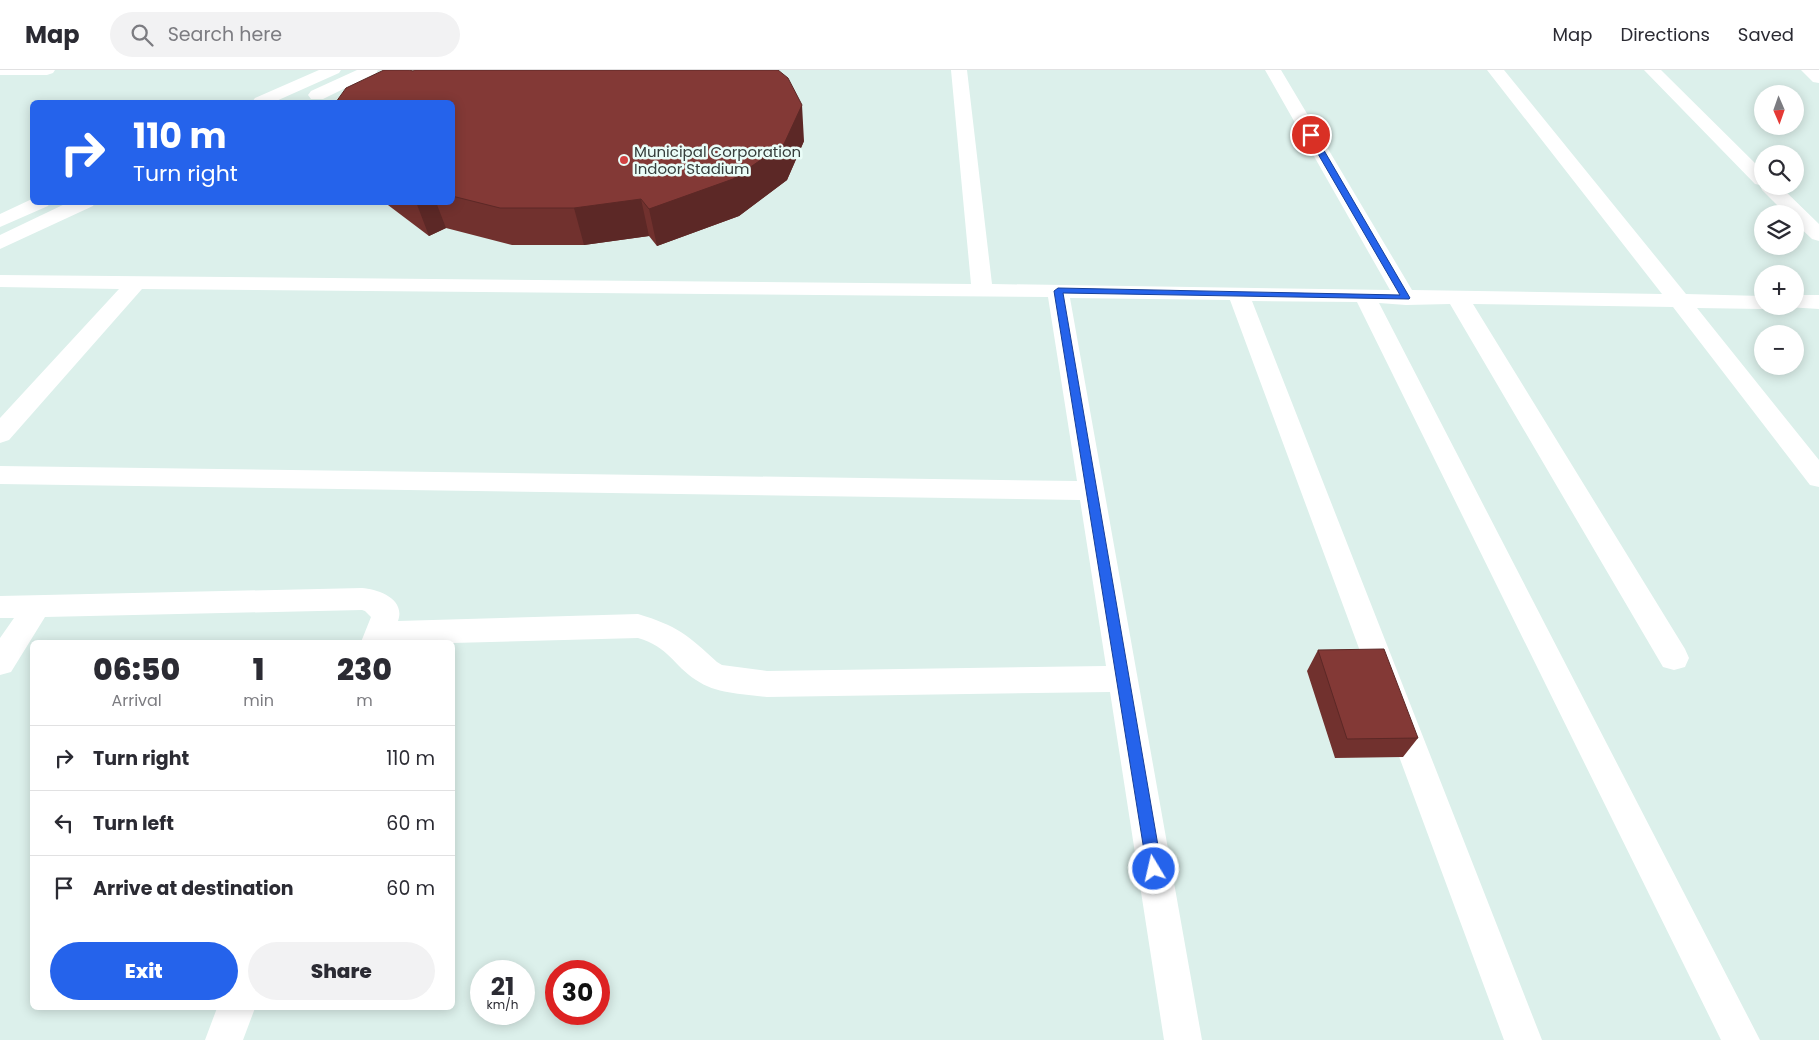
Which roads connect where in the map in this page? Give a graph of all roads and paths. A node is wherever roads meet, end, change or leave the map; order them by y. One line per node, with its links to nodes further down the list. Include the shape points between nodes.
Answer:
1 (0, 70): 2 (street)
2 (47, 70)
3 (332, 70): 11 (street)
4 (370, 70): 12 (street)
5 (959, 70): 22 (street)
6 (1273, 70): 26 (street)
7 (1495, 70): 28 (street)
8 (1652, 70): 13 (street)
9 (1809, 70): 10 (street)
10 (1819, 78)
11 (265, 100)
12 (304, 100)
13 (1754, 172)
14 (1778, 195): 18 (street)
15 (35, 205): 17 (street)
16 (80, 205): 19 (street)
17 (0, 221)
18 (1819, 235)
19 (0, 243)
20 (0, 281): 21 (street)
21 (137, 281): 22 (street); 32 (street)
22 (982, 290): 23 (street)
23 (1058, 291): 24 (street); 35 (street)
24 (1238, 293): 25 (street); 45 (street)
25 (1365, 297): 26 (street); 46 (street)
26 (1406, 298): 27 (street)
27 (1458, 298): 28 (street); 39 (street)
28 (1678, 302): 29 (street); 34 (street)
29 (1754, 302)
30 (1804, 302): 31 (street)
31 (1819, 302)
32 (0, 434)
33 (0, 474): 35 (street)
34 (1819, 478)
35 (1092, 491): 41 (street)
36 (38, 605): 37 (street); 38 (street, via 362,599 372,600 385,610); 40 (street)
37 (0, 606)
38 (377, 638): 41 (street, via 638,626 658,632 678,644 706,671 718,677 768,684)
39 (1674, 658)
40 (0, 664)
41 (1123, 679): 44 (street)
42 (235, 1010): 43 (street)
43 (224, 1040)
44 (1183, 1040)
45 (1523, 1040)
46 (1741, 1040)

